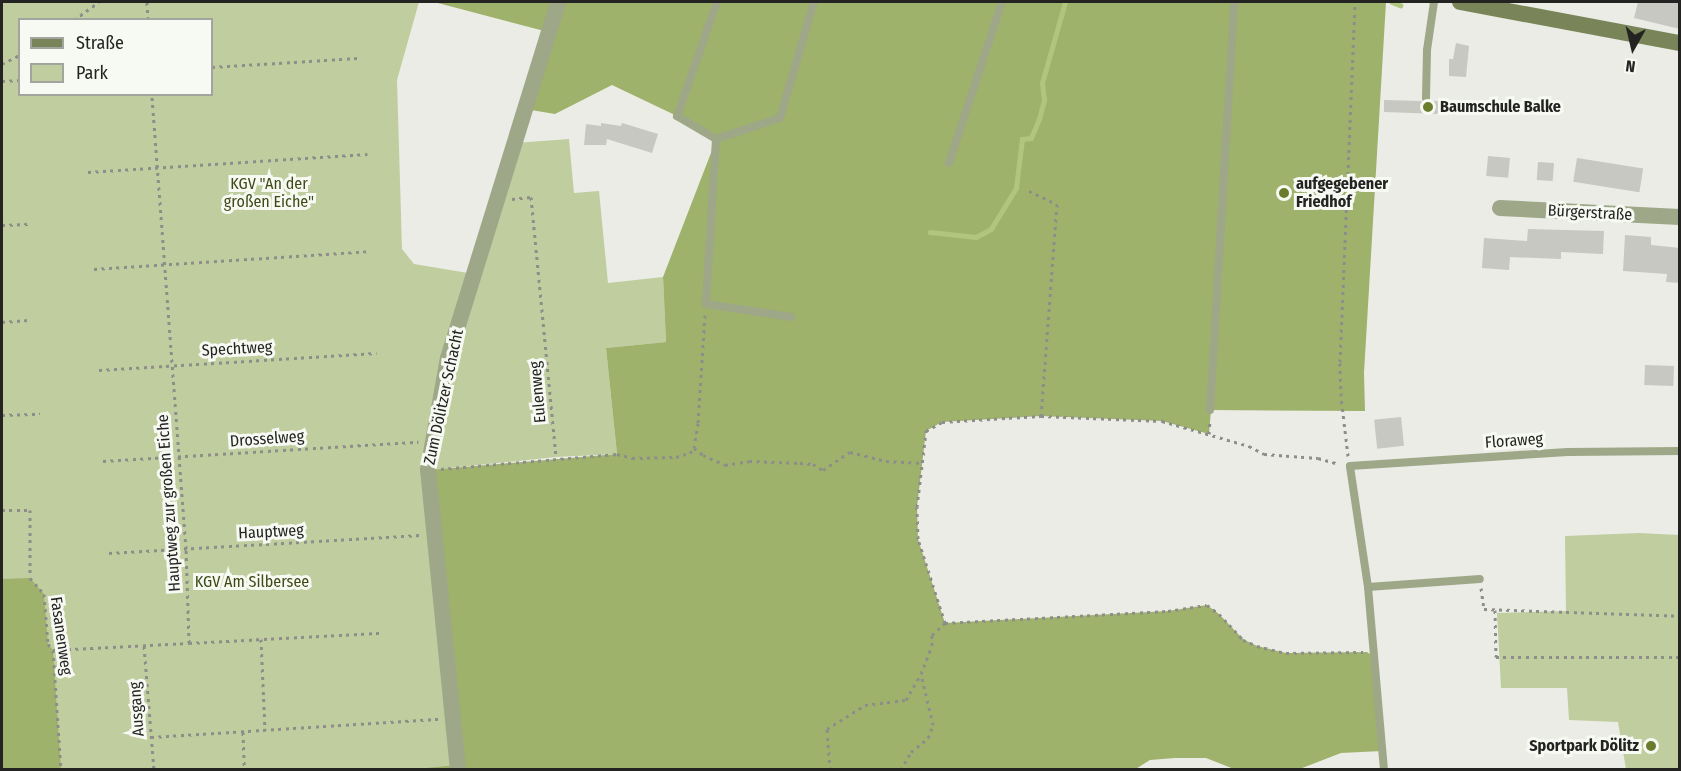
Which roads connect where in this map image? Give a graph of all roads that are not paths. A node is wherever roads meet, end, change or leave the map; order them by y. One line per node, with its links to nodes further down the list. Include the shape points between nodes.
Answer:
1 (558, 2): 19 (street, Zum Dölitzer Schacht, via 448,358 431,441 428,470)
2 (717, 2): 10 (lane, via 676,116)
3 (814, 2): 10 (lane, via 780,118)
4 (1002, 2): 11 (lane)
5 (1234, 2): 15 (lane)
6 (1434, 2): 9 (lane)
7 (1464, 2): 8 (main road)
8 (1680, 43)
9 (1426, 98)
10 (716, 139): 14 (lane, via 706,304)
11 (949, 163)
12 (1500, 208): 13 (street, Bürgerstraße)
13 (1680, 217)
14 (791, 317)
15 (1210, 410)
16 (1680, 451): 18 (lane, Floraweg, via 1568,452 1350,466)
17 (1480, 579): 18 (lane)
18 (1368, 587): 20 (lane)
19 (458, 770)
20 (1384, 770)

